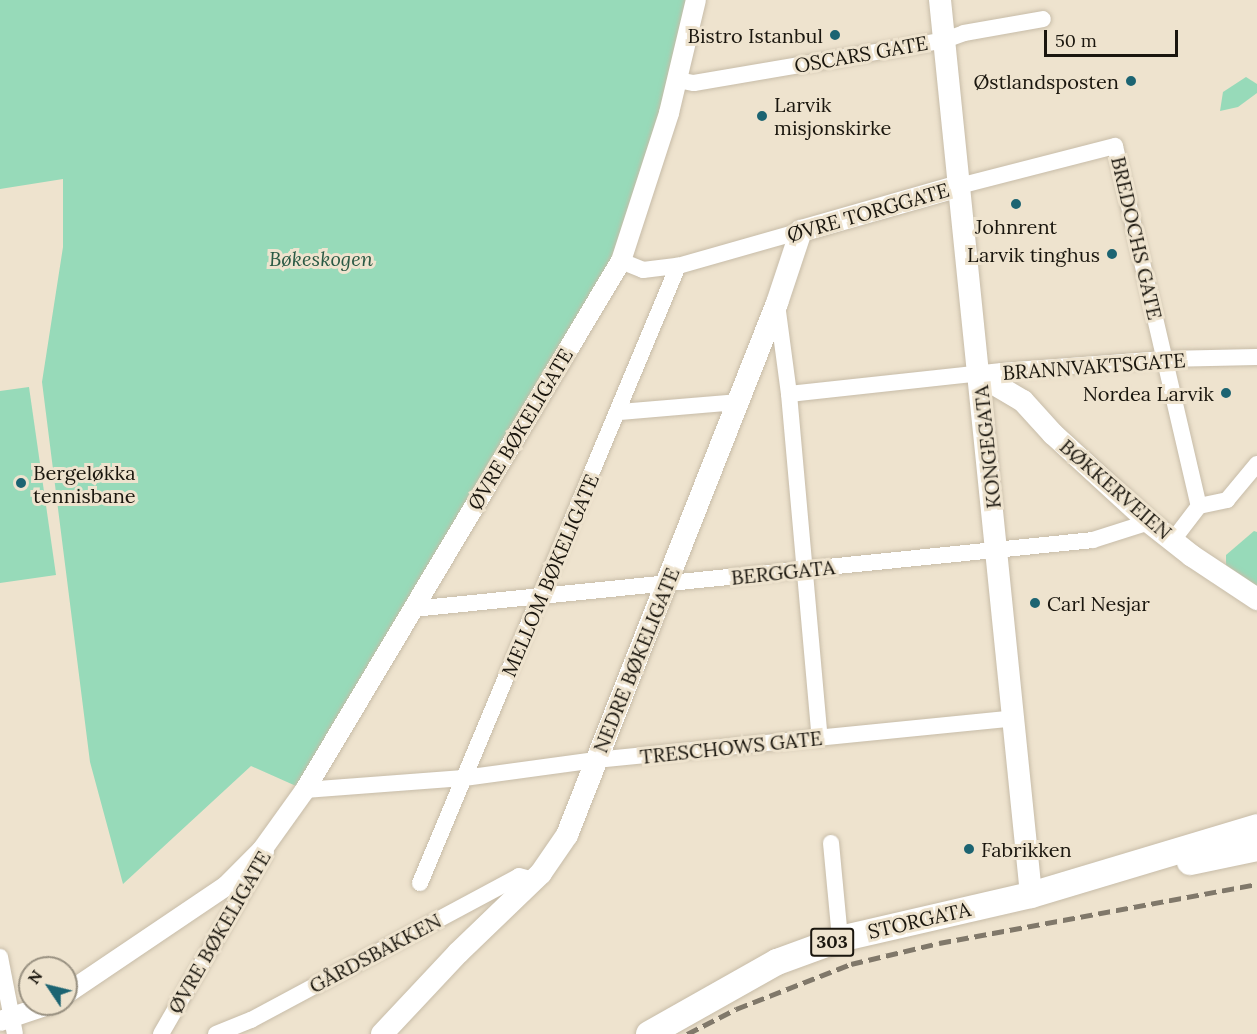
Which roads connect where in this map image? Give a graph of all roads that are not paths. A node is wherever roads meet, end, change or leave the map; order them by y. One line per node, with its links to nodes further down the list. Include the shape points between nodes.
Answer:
1 (696, 0): 5 (street, ØVRE BØKELIGATE)
2 (940, 0): 4 (main road, KONGEGATA)
3 (1043, 19): 4 (street, OSCARS GATE)
4 (945, 40): 5 (street, OSCARS GATE, via 694,83); 7 (main road, KONGEGATA)
5 (678, 80): 9 (street, ØVRE BØKELIGATE)
6 (1115, 146): 7 (street, ØVRE TORGGATE); 13 (street, BREDOCHS GATE)
7 (959, 186): 8 (main road, ØVRE TORGGATE); 14 (main road, KONGEGATA)
8 (801, 231): 10 (street, ØVRE TORGGATE); 11 (main road, NEDRE BØKELIGATE)
9 (621, 261): 10 (street, ØVRE TORGGATE, via 643,270); 27 (street, ØVRE BØKELIGATE)
10 (678, 266): 17 (street, MELLOM BØKELIGATE)
11 (777, 303): 15 (street); 16 (main road, NEDRE BØKELIGATE)
12 (1257, 357): 13 (street, BRANNVAKTSGATE)
13 (1165, 359): 14 (street, BRANNVAKTSGATE); 19 (street, BREDOCHS GATE)
14 (979, 375): 15 (street, BRANNVAKTSGATE); 20 (main road, BØKKERVEIEN, via 1023,401 1053,434); 22 (main road, KONGEGATA)
15 (789, 394): 23 (street)
16 (738, 402): 17 (street); 24 (main road, NEDRE BØKELIGATE)
17 (619, 412): 25 (street, MELLOM BØKELIGATE)
18 (1257, 464): 19 (street, via 1227,500)
19 (1199, 506): 21 (street)
20 (1149, 522): 21 (main road, BØKKERVEIEN); 22 (street, BERGGATA, via 1093,540)
21 (1173, 540): 26 (main road, BØKKERVEIEN)
22 (998, 551): 23 (street, BERGGATA); 28 (main road, KONGEGATA)
23 (805, 570): 24 (street, BERGGATA); 29 (street)
24 (667, 584): 25 (street, BERGGATA); 30 (main road, NEDRE BØKELIGATE)
25 (541, 597): 27 (street, BERGGATA); 31 (street, MELLOM BØKELIGATE)
26 (1257, 599)
27 (413, 609): 32 (street, ØVRE BØKELIGATE)
28 (1014, 718): 29 (street, TRESCHOWS GATE); 39 (main road, KONGEGATA)
29 (820, 739): 30 (street, TRESCHOWS GATE)
30 (596, 760): 31 (street, TRESCHOWS GATE); 37 (main road, NEDRE BØKELIGATE, via 567,835)
31 (464, 778): 32 (street, TRESCHOWS GATE); 38 (street, MELLOM BØKELIGATE)
32 (305, 790): 34 (street, ØVRE BØKELIGATE)
33 (1257, 827): 39 (main road, STORGATA / 303)
34 (278, 830): 42 (street, ØVRE BØKELIGATE, via 246,868 219,891); 45 (street, ØVRE BØKELIGATE)
35 (831, 843): 40 (street)
36 (1257, 848): 39 (main road, STORGATA / 303, via 1071,892)
37 (534, 880): 46 (street, GÅRDSBAKKEN, via 519,876 251,1020); 47 (main road, NEDRE BØKELIGATE)
38 (420, 883)
39 (1031, 895): 40 (main road, STORGATA / 303)
40 (840, 939): 48 (main road, STORGATA / 303, via 777,962)
41 (0, 957): 44 (street)
42 (78, 986)
43 (26, 1016): 44 (street)
44 (8, 1025)
45 (161, 1034)
46 (216, 1034)
47 (382, 1034)
48 (649, 1034)

